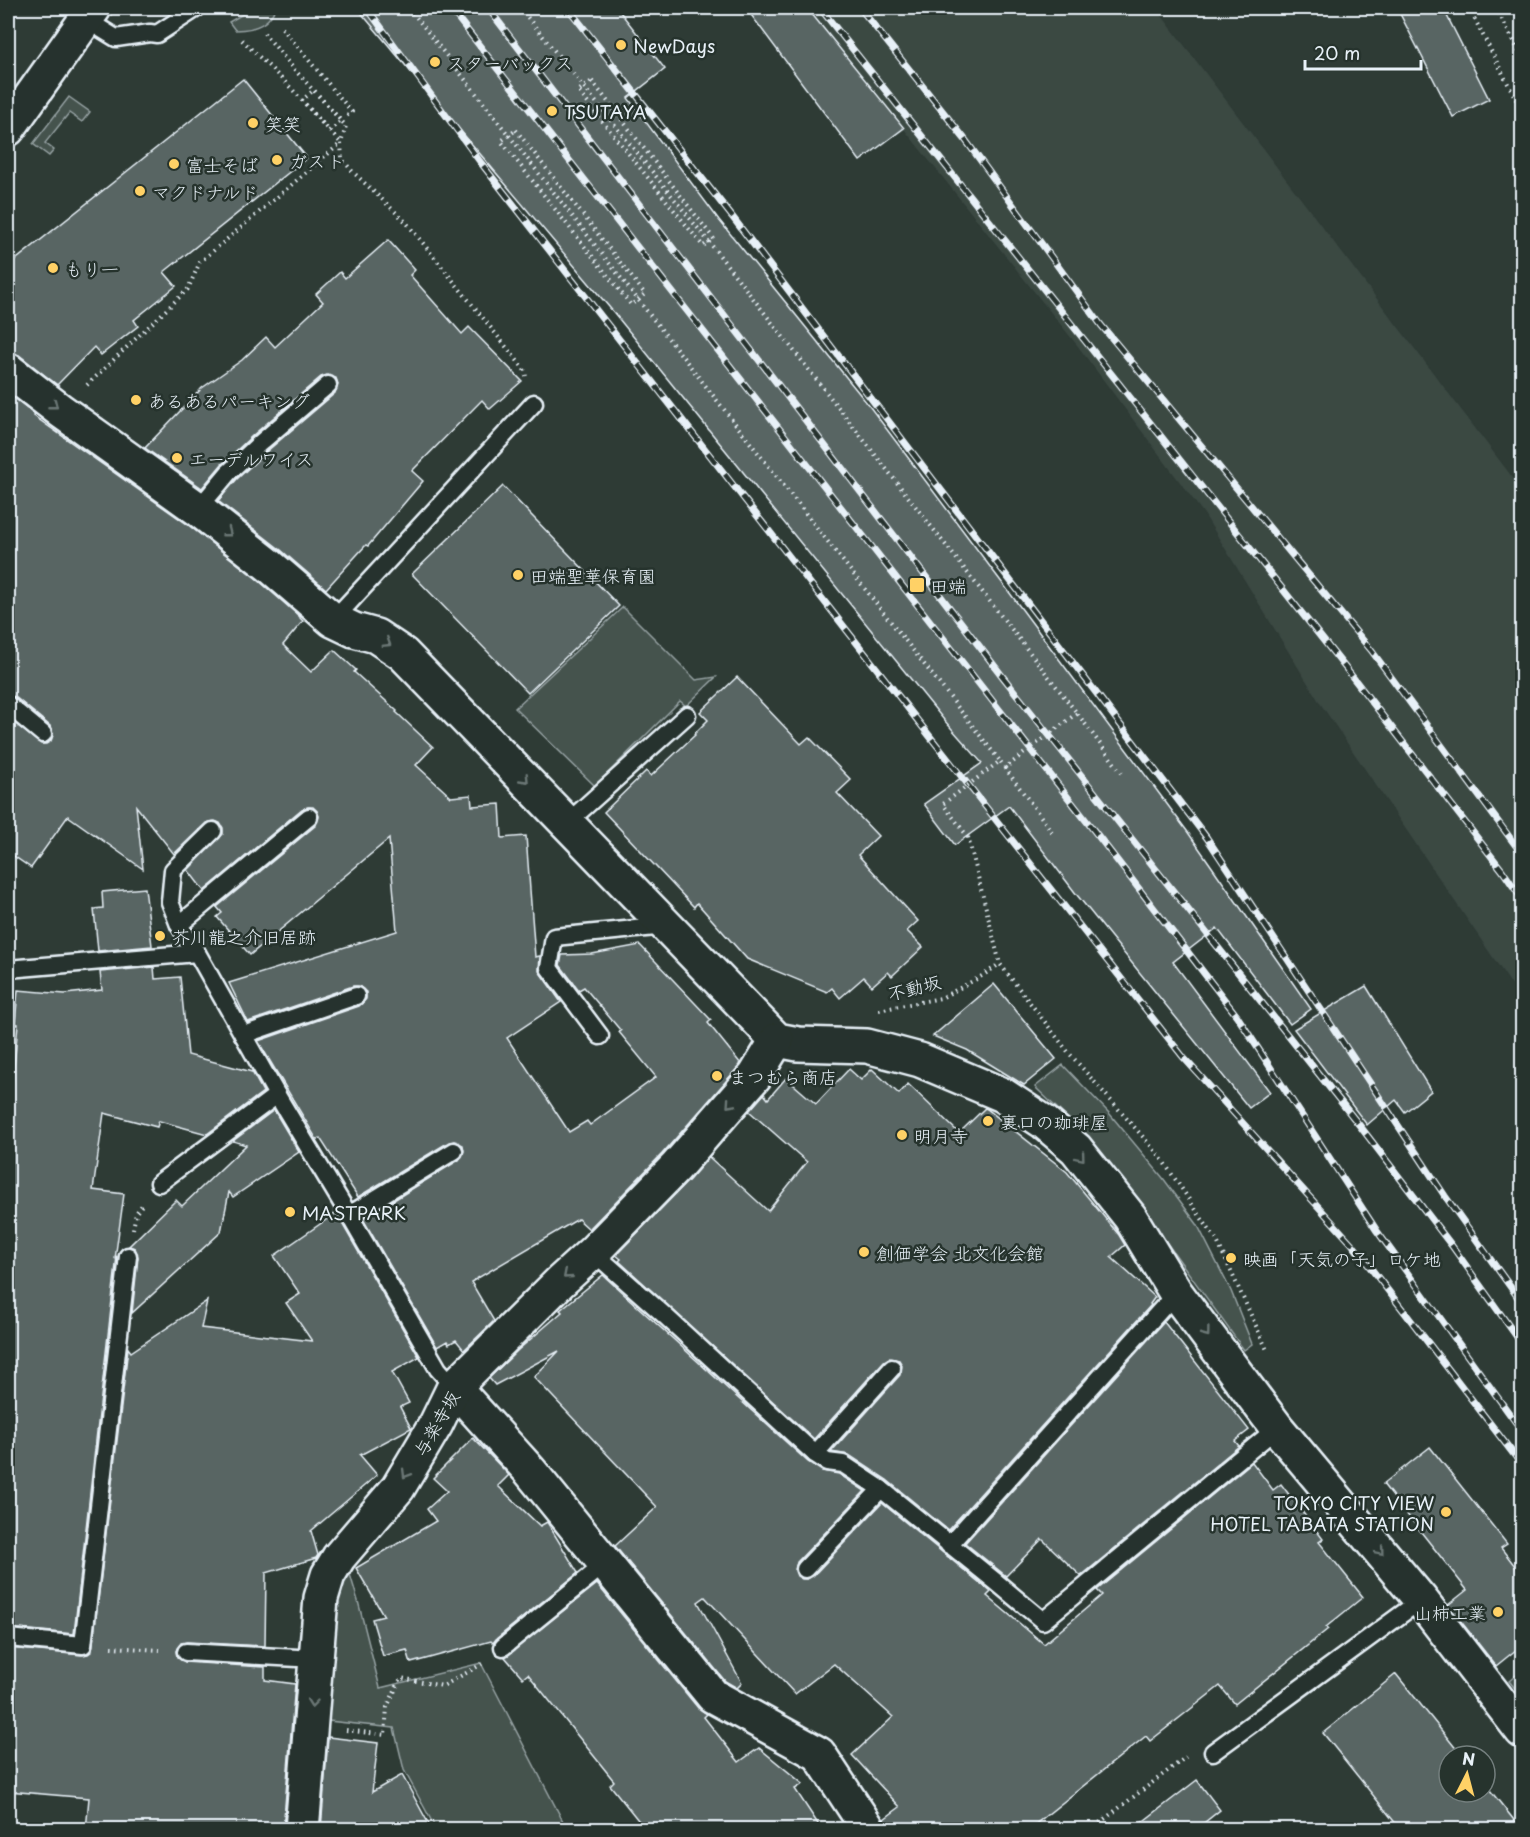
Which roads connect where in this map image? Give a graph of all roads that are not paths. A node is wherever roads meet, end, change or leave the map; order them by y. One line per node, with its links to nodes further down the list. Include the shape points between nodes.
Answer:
1 (197, 8): 2 (lane, via 157,34 116,38)
2 (90, 13): 3 (street)
3 (8, 129)
4 (8, 370): 7 (street, one-way to 7)
5 (328, 385): 7 (lane, via 229,472)
6 (534, 403): 8 (lane)
7 (198, 509): 8 (street, one-way to 8)
8 (333, 620): 13 (street, one-way to 13, via 376,636 404,654)
9 (8, 705): 11 (lane)
10 (687, 715): 13 (lane)
11 (43, 734)
12 (309, 817): 15 (lane)
13 (567, 823): 16 (street)
14 (213, 831): 15 (lane, via 173,870 170,902)
15 (179, 925): 17 (lane)
16 (667, 926): 21 (lane, via 554,937 549,968); 22 (street)
17 (197, 953): 18 (lane); 20 (lane)
18 (8, 969)
19 (356, 996): 20 (lane)
20 (243, 1035): 23 (lane)
21 (600, 1036)
22 (777, 1040): 27 (street, 与楽寺坂, one-way to 27, via 755,1076 676,1167); 29 (street, one-way to 29, via 867,1046 920,1059 1003,1095 1076,1149 1130,1217)
23 (277, 1095): 25 (lane); 26 (lane)
24 (454, 1151): 26 (lane)
25 (159, 1183)
26 (349, 1215): 31 (lane, via 438,1369)
27 (593, 1252): 31 (street, 与楽寺坂, one-way to 31); 33 (lane)
28 (128, 1256): 39 (lane, via 83,1645)
29 (1176, 1293): 32 (street, one-way to 32); 35 (lane)
30 (892, 1368): 33 (lane)
31 (454, 1387): 36 (street); 42 (street, 与楽寺坂, one-way to 42, via 398,1488 328,1575 317,1625)
32 (1277, 1428): 35 (lane, via 1043,1621); 38 (street, one-way to 38)
33 (814, 1454): 34 (lane, via 827,1462 843,1464)
34 (881, 1490): 35 (lane); 37 (lane)
35 (949, 1545)
36 (605, 1563): 40 (lane); 46 (street, via 714,1696 819,1754)
37 (805, 1569)
38 (1421, 1600): 43 (street); 44 (lane)
39 (8, 1638)
40 (503, 1647)
41 (186, 1652): 42 (lane)
42 (316, 1659): 45 (street, 与楽寺坂, one-way to 45)
43 (1522, 1731)
44 (1213, 1752)
45 (302, 1830)
46 (869, 1830)

